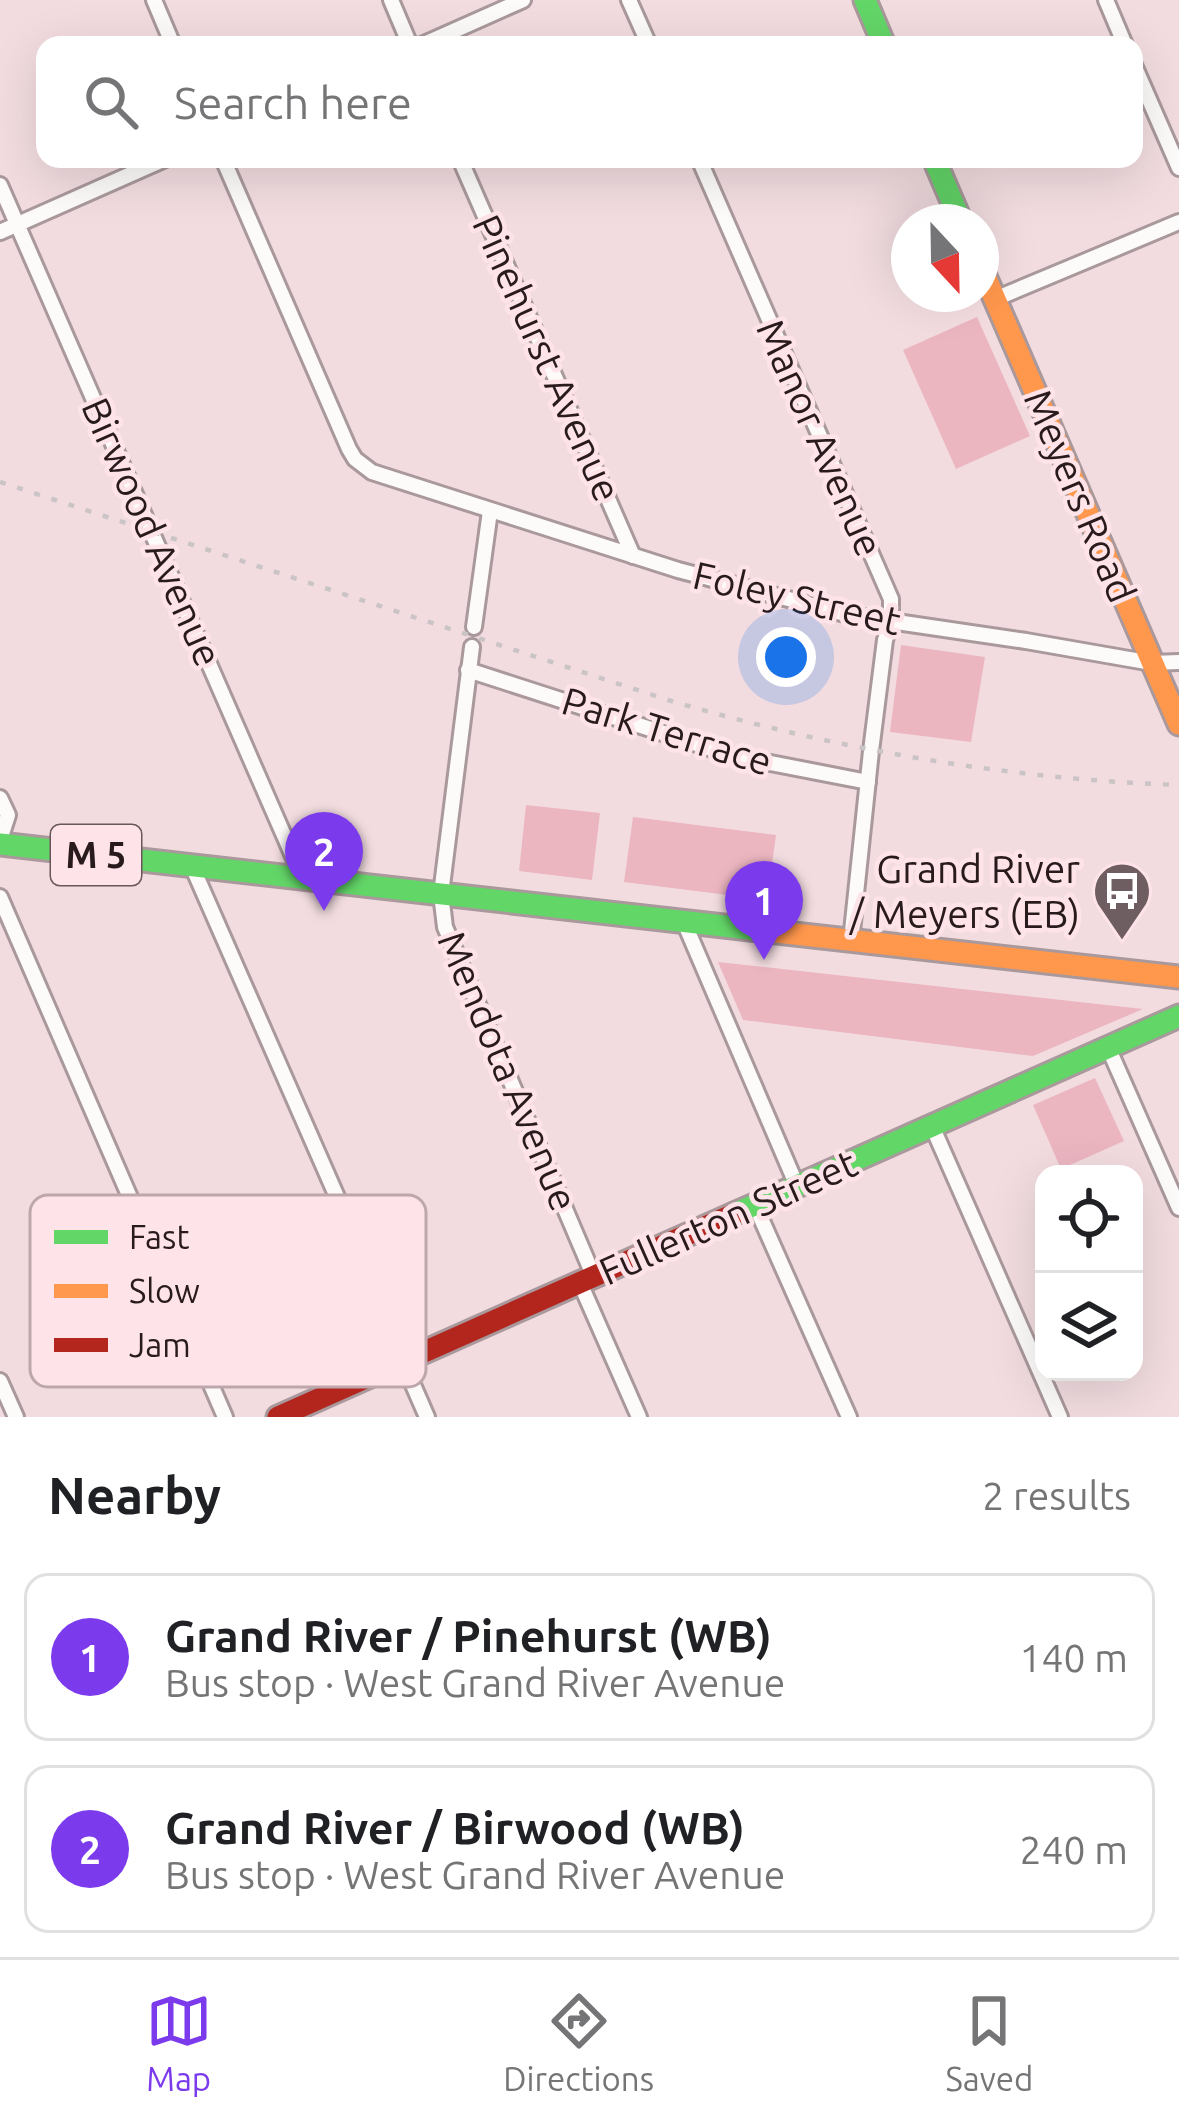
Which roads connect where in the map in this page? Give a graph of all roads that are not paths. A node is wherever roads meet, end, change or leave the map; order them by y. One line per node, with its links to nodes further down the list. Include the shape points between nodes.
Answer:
1 (154, 0): 7 (street)
2 (391, 0): 8 (street)
3 (523, 0): 9 (street)
4 (629, 0): 10 (street)
5 (865, 0): 11 (street)
6 (1106, 0): 12 (street)
7 (169, 36)
8 (406, 36)
9 (442, 36)
10 (645, 36)
11 (880, 36)
12 (1121, 36)
13 (1143, 86): 19 (street)
14 (145, 168): 23 (street)
15 (227, 168): 27 (street, Foley Street, via 359,463)
16 (464, 168): 28 (street, Pinehurst Avenue)
17 (703, 168): 29 (street, Manor Avenue, via 891,599)
18 (938, 168): 21 (street)
19 (1179, 168)
20 (0, 185): 23 (street, Birwood Avenue)
21 (953, 204)
22 (1179, 223): 25 (street)
23 (17, 224): 24 (street); 40 (street, Birwood Avenue)
24 (0, 232)
25 (999, 296)
26 (999, 310): 33 (street, Meyers Road)
27 (490, 511): 28 (street, Foley Street); 30 (street)
28 (633, 556): 29 (street, Foley Street)
29 (891, 622): 33 (street, Foley Street); 36 (street, Manor Avenue)
30 (474, 628)
31 (472, 647): 34 (street, Mendota Avenue)
32 (1179, 662): 33 (street, Foley Street)
33 (1152, 663): 35 (street, Meyers Road)
34 (468, 670): 36 (street, Park Terrace, via 734,756); 41 (street, Mendota Avenue)
35 (1179, 724)
36 (868, 782): 44 (street, Manor Avenue)
37 (0, 798): 38 (street, via 8,815)
38 (0, 842): 39 (street, M 5)
39 (193, 866): 40 (street, M 5); 51 (street)
40 (303, 879): 41 (street, M 5)
41 (441, 894): 43 (street, M 5); 54 (street, Mendota Avenue, via 445,928)
42 (0, 897): 50 (street)
43 (684, 922): 44 (street, M 5); 49 (street)
44 (851, 941): 45 (street, M 5)
45 (1179, 977)
46 (1179, 1016): 47 (street, Fullerton Street)
47 (1108, 1047): 48 (street, Fullerton Street); 53 (street)
48 (932, 1126): 49 (street, Fullerton Street); 66 (street)
49 (797, 1186): 52 (street, Fullerton Street)
50 (129, 1195)
51 (336, 1195)
52 (755, 1205): 54 (street, Fullerton Street); 65 (street)
53 (1179, 1208)
54 (587, 1280): 55 (street, Fullerton Street); 64 (street, Mendota Avenue)
55 (426, 1351)
56 (0, 1381): 60 (street)
57 (212, 1387): 61 (street)
58 (345, 1387): 62 (street, Fullerton Street)
59 (414, 1387): 63 (street)
60 (16, 1417)
61 (225, 1417)
62 (278, 1417)
63 (427, 1417)
64 (639, 1417)
65 (849, 1417)
66 (1060, 1417)

